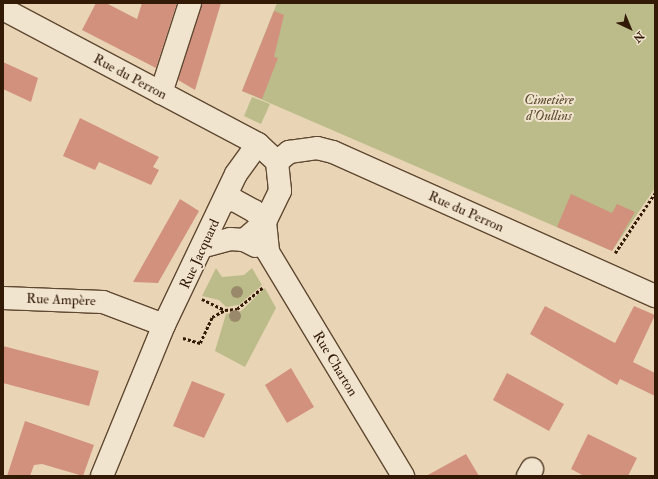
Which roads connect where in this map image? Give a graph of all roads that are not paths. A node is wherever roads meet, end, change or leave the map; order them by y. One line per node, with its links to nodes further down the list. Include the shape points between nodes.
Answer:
1 (190, 3): 3 (street)
2 (3, 9): 3 (street, Rue du Perron)
3 (161, 93): 4 (street, Rue du Perron)
4 (258, 144): 5 (street); 6 (street, Rue Jacquard, via 236,174)
5 (277, 162): 7 (street, via 280,191); 11 (street, Rue du Perron, via 289,152 317,148 333,152 601,273)
6 (224, 200): 7 (street, via 234,200); 9 (street, Rue Jacquard)
7 (265, 222): 8 (street); 10 (street, Rue Charton)
8 (244, 240): 9 (street); 10 (street)
9 (204, 246): 13 (street, Rue Jacquard)
10 (268, 252): 15 (street, Rue Charton)
11 (654, 293)
12 (3, 298): 13 (street, Rue Ampère, via 103,302)
13 (172, 331): 14 (street, Rue Jacquard)
14 (102, 476)
15 (403, 476)

